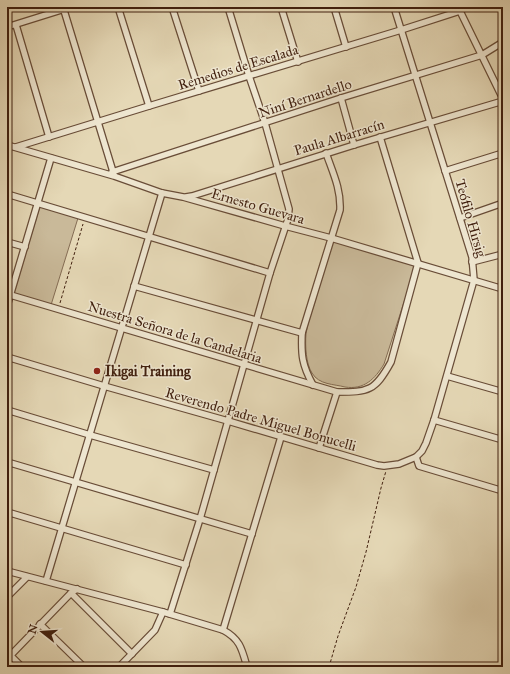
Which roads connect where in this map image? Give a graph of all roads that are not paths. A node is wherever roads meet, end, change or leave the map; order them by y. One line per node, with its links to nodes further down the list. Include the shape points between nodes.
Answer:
1 (71, 7): 9 (street)
2 (118, 7): 23 (street)
3 (172, 7): 20 (street)
4 (228, 7): 18 (street)
5 (281, 7): 17 (street)
6 (334, 7): 15 (street)
7 (394, 7): 13 (street, Teófilo Hirsig)
8 (466, 7): 10 (street, Remedios de Escalada)
9 (64, 8): 11 (street); 24 (street)
10 (459, 9): 13 (street, Remedios de Escalada); 16 (street)
11 (16, 25): 12 (street); 27 (street)
12 (7, 27)
13 (402, 30): 15 (street, Remedios de Escalada); 19 (street, Teófilo Hirsig)
14 (503, 42): 16 (street, Niní Bernardello)
15 (346, 47): 17 (street, Remedios de Escalada)
16 (482, 55): 19 (street, Niní Bernardello); 22 (street)
17 (298, 62): 18 (street, Remedios de Escalada)
18 (249, 76): 20 (street, Remedios de Escalada); 25 (street)
19 (416, 76): 21 (street, Niní Bernardello); 26 (street, Teófilo Hirsig)
20 (199, 91): 23 (street, Remedios de Escalada)
21 (341, 98): 25 (street, Niní Bernardello); 30 (street)
22 (503, 100): 26 (street, Paula Albarracín)
23 (149, 106): 24 (street, Remedios de Escalada)
24 (97, 122): 27 (street, Remedios de Escalada); 37 (street)
25 (265, 123): 35 (street); 37 (street, Niní Bernardello)
26 (430, 123): 28 (street, Paula Albarracín); 36 (street, Teófilo Hirsig)
27 (49, 137): 31 (street, Remedios de Escalada)
28 (380, 137): 30 (street, Paula Albarracín); 51 (street)
29 (7, 145): 31 (street, Ernesto Guevara)
30 (354, 145): 32 (street, Paula Albarracín)
31 (16, 147): 34 (street, Ernesto Guevara)
32 (326, 153): 35 (street, Paula Albarracín); 46 (street, via 340,200 340,210)
33 (503, 153): 36 (street)
34 (50, 158): 37 (street, Ernesto Guevara); 41 (street)
35 (277, 169): 40 (street, Paula Albarracín); 44 (street, via 289,209)
36 (445, 171): 43 (street, Teófilo Hirsig)
37 (113, 174): 38 (street, Ernesto Guevara)
38 (162, 193): 40 (street, Ernesto Guevara); 45 (street)
39 (7, 194): 41 (street)
40 (183, 197): 44 (street, Ernesto Guevara)
41 (38, 203): 45 (street); 48 (street)
42 (503, 203): 43 (street)
43 (460, 218): 50 (street, Teófilo Hirsig)
44 (285, 226): 46 (street, Ernesto Guevara); 52 (street)
45 (149, 236): 52 (street); 54 (street)
46 (331, 238): 51 (street, Ernesto Guevara); 60 (street)
47 (7, 242): 48 (street)
48 (24, 247): 56 (street)
49 (503, 254): 50 (street)
50 (472, 262): 53 (street, Teófilo Hirsig)
51 (418, 263): 53 (street, Ernesto Guevara); 66 (street, Nuestra Señora de la Candelaria, via 391,362 385,374 368,390)
52 (270, 273): 58 (street)
53 (474, 280): 55 (street, Ernesto Guevara); 63 (street, Teófilo Hirsig)
54 (134, 286): 58 (street); 59 (street)
55 (503, 288)
56 (9, 294): 57 (street); 59 (street, Nuestra Señora de la Candelaria)
57 (7, 306)
58 (257, 320): 60 (street); 62 (street)
59 (122, 328): 62 (street, Nuestra Señora de la Candelaria); 65 (street)
60 (302, 333): 64 (street, via 302,361)
61 (7, 357): 65 (street, Reverendo Padre Miguel Bonucelli)
62 (244, 365): 64 (street, Nuestra Señora de la Candelaria); 70 (street)
63 (447, 376): 67 (street); 69 (street, Teófilo Hirsig)
64 (312, 385): 66 (street, Nuestra Señora de la Candelaria)
65 (104, 386): 70 (street, Reverendo Padre Miguel Bonucelli); 71 (street)
66 (337, 392): 74 (street)
67 (503, 392)
68 (7, 410): 71 (street)
69 (434, 420): 73 (street); 75 (street, Teófilo Hirsig, via 426,443)
70 (228, 421): 72 (street, Reverendo Padre Miguel Bonucelli); 77 (street)
71 (90, 435): 77 (street); 78 (street)
72 (281, 437): 74 (street, Reverendo Padre Miguel Bonucelli); 83 (street)
73 (503, 440)
74 (319, 448): 75 (street, Reverendo Padre Miguel Bonucelli, via 377,465 399,464)
75 (416, 457): 79 (street, via 418,466)
76 (7, 462): 78 (street)
77 (214, 470): 81 (street)
78 (76, 483): 81 (street); 82 (street)
79 (503, 491)
80 (7, 512): 82 (street)
81 (200, 519): 83 (street); 84 (street)
82 (62, 529): 84 (street); 87 (street)
83 (252, 534): 94 (street)
84 (186, 565): 92 (street)
85 (7, 571): 86 (street)
86 (27, 577): 87 (street); 90 (street)
87 (46, 581): 88 (street)
88 (77, 589): 89 (street); 91 (street)
89 (71, 593): 93 (street); 95 (street)
90 (7, 597)
91 (163, 612): 92 (street); 95 (street, via 155,630)
92 (170, 614): 94 (street)
93 (40, 624): 96 (street); 98 (street)
94 (223, 630): 100 (street, via 238,642)
95 (132, 654): 99 (street)
96 (8, 656): 97 (street)
97 (22, 667)
98 (84, 667)
99 (119, 667)
100 (247, 667)

